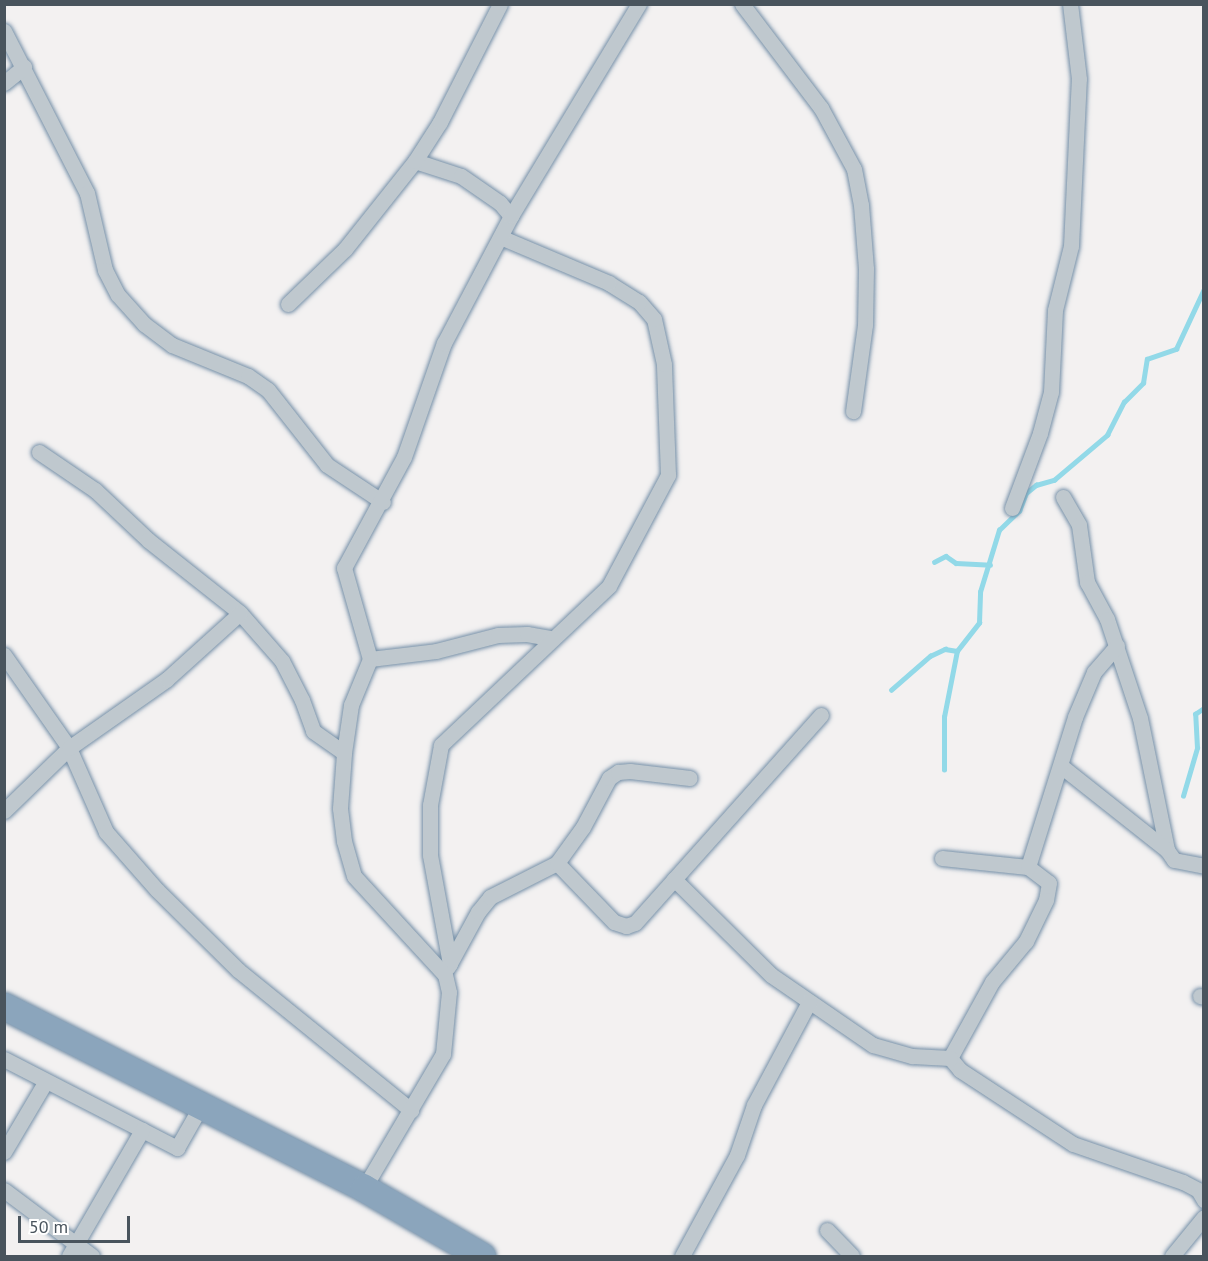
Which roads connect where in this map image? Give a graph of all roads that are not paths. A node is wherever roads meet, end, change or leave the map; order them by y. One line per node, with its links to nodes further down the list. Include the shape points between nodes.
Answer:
1 (500, 4): 8 (street, via 440,122)
2 (639, 4): 9 (street)
3 (742, 4): 12 (street, via 821,108 854,168 866,269 865,325)
4 (1070, 4): 16 (street, via 1079,79 1071,246 1054,310 1051,392)
5 (4, 30): 6 (street)
6 (24, 67): 7 (street); 15 (street, via 87,193 105,270 118,295 144,324 172,345 248,376 268,390 327,465)
7 (4, 83)
8 (415, 161): 9 (street, via 461,176 500,203); 11 (street, via 345,249)
9 (511, 216): 10 (street)
10 (500, 237): 15 (street, via 444,343 404,457); 18 (street, via 609,283 639,302 654,319 664,364 668,475 609,586)
11 (288, 304)
12 (853, 411)
13 (39, 452): 17 (street, via 95,490 148,540)
14 (1064, 497): 19 (street, via 1079,525 1087,582)
15 (382, 502): 21 (street, via 360,533 344,568)
16 (1012, 508)
17 (240, 613): 23 (street, via 167,679); 24 (street, via 282,661 313,731)
18 (550, 638): 21 (street, via 527,633 498,635 436,651); 34 (street, via 441,745 430,805 430,855)
19 (1117, 646): 25 (street, via 1095,672 1075,717); 28 (street, via 1151,762)
20 (4, 655): 23 (street)
21 (370, 659): 24 (street, via 351,705)
22 (821, 715): 33 (street)
23 (69, 748): 27 (street); 41 (street, via 106,832 157,890 238,970)
24 (344, 753): 34 (street, via 340,808 354,876)
25 (1061, 766): 28 (street); 32 (street)
26 (690, 778): 30 (street, via 618,772 609,778 583,827)
27 (4, 811)
28 (1167, 850): 31 (street, via 1174,860)
29 (942, 858): 32 (street)
30 (557, 863): 33 (street, via 620,926 635,923); 34 (street, via 490,897)
31 (1203, 866)
32 (1028, 867): 37 (street, via 1049,883 1046,900 1026,940 992,982)
33 (674, 879): 35 (street, via 771,975)
34 (447, 970): 41 (street, via 443,1054)
35 (809, 1002): 37 (street, via 873,1045 912,1056); 52 (street, via 754,1105 737,1155)
36 (4, 1006): 40 (highway)
37 (950, 1058): 46 (street, via 960,1070 1073,1144 1183,1182 1198,1190)
38 (4, 1059): 39 (street)
39 (46, 1081): 42 (street); 43 (street)
40 (201, 1106): 42 (street, via 177,1148); 44 (highway)
41 (411, 1110): 44 (street)
42 (142, 1130): 49 (street)
43 (4, 1152)
44 (364, 1188): 51 (highway)
45 (4, 1190): 49 (street)
46 (1203, 1200)
47 (1203, 1217): 54 (street)
48 (827, 1230): 53 (street)
49 (74, 1251): 50 (street)
50 (92, 1257)
51 (482, 1257)
52 (682, 1257)
53 (852, 1257)
54 (1172, 1257)

